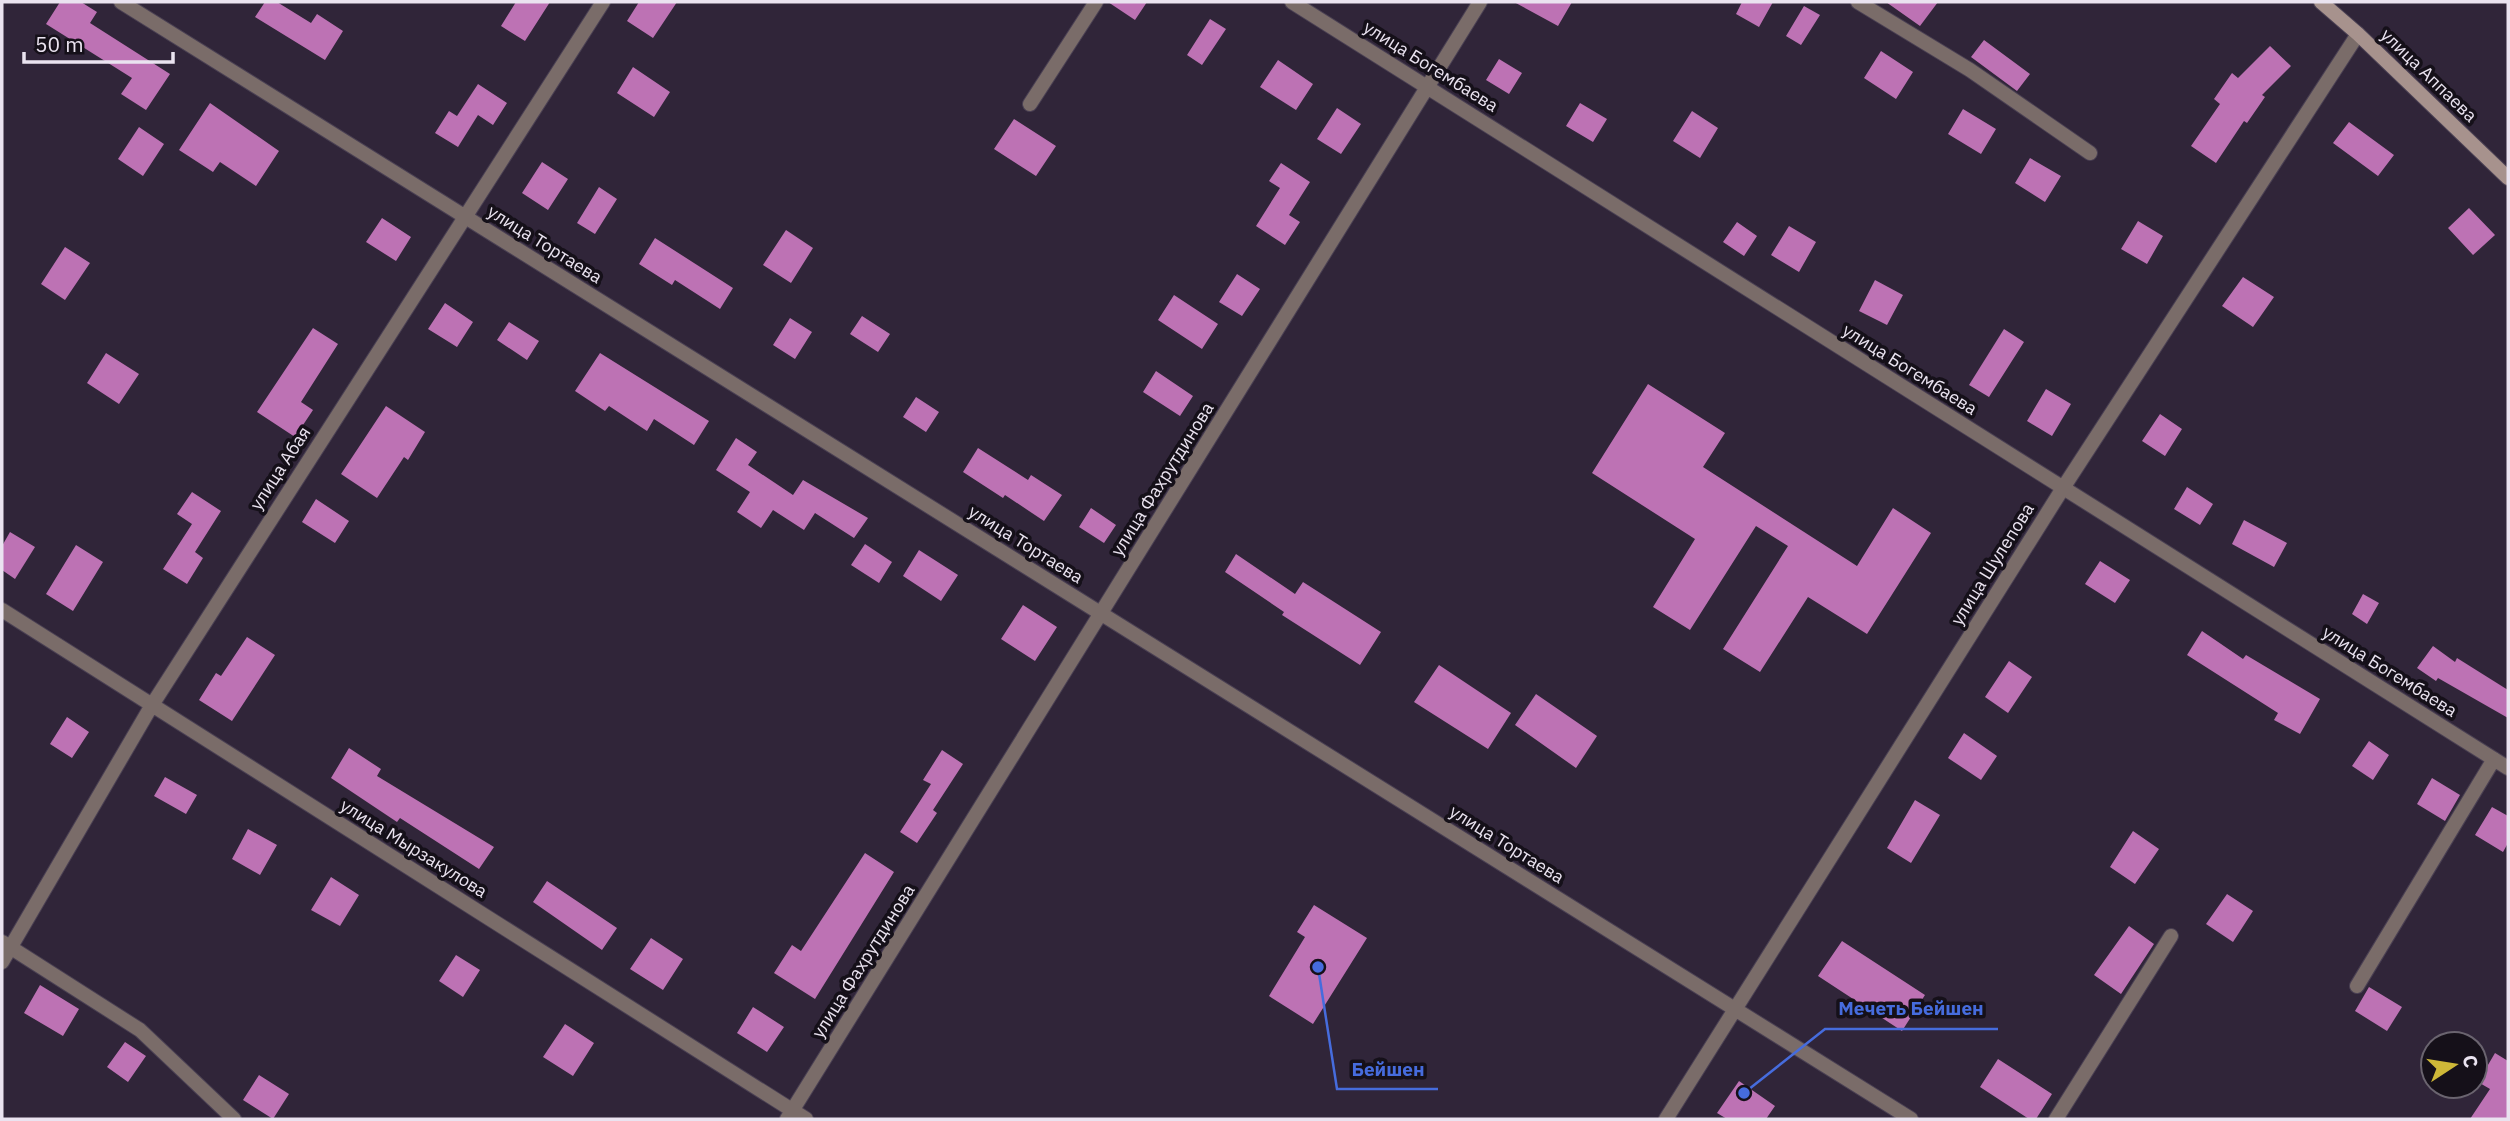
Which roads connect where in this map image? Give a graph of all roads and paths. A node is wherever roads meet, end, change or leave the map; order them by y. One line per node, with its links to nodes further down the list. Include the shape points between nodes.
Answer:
1 (121, 2): 13 (street, улица Тортаева)
2 (603, 2): 13 (street, улица Абая)
3 (1096, 2): 10 (street)
4 (1292, 2): 9 (street, улица Богембаева)
5 (1480, 2): 9 (street, улица Фахрутдинова)
6 (1858, 2): 11 (street, via 1969,70)
7 (2321, 2): 8 (main road, улица Аппаева)
8 (2358, 34): 12 (main road, улица Аппаева); 14 (street, улица Шулепова)
9 (1428, 87): 14 (street, улица Богембаева); 16 (street, улица Фахрутдинова)
10 (1030, 104)
11 (2090, 153)
12 (2508, 178)
13 (464, 216): 16 (street, улица Тортаева); 17 (street, улица Абая)
14 (2063, 488): 18 (street, улица Богембаева); 24 (street, улица Шулепова)
15 (2, 610): 17 (street, улица Мырзакулова)
16 (1101, 614): 24 (street, улица Тортаева); 25 (street, улица Фахрутдинова)
17 (152, 705): 21 (street, улица Абая); 25 (street, улица Мырзакулова)
18 (2494, 759): 19 (street, улица Богембаева); 23 (street)
19 (2508, 768)
20 (2171, 936): 30 (street)
21 (6, 945): 22 (street, улица Абая); 26 (street, via 140,1030)
22 (2, 962)
23 (2357, 986)
24 (1735, 1009): 28 (street, улица Шулепова); 29 (street, улица Тортаева)
25 (789, 1115): 27 (street, улица Мырзакулова)
26 (234, 1119)
27 (806, 1119)
28 (1667, 1119)
29 (1911, 1119)
30 (2056, 1119)

